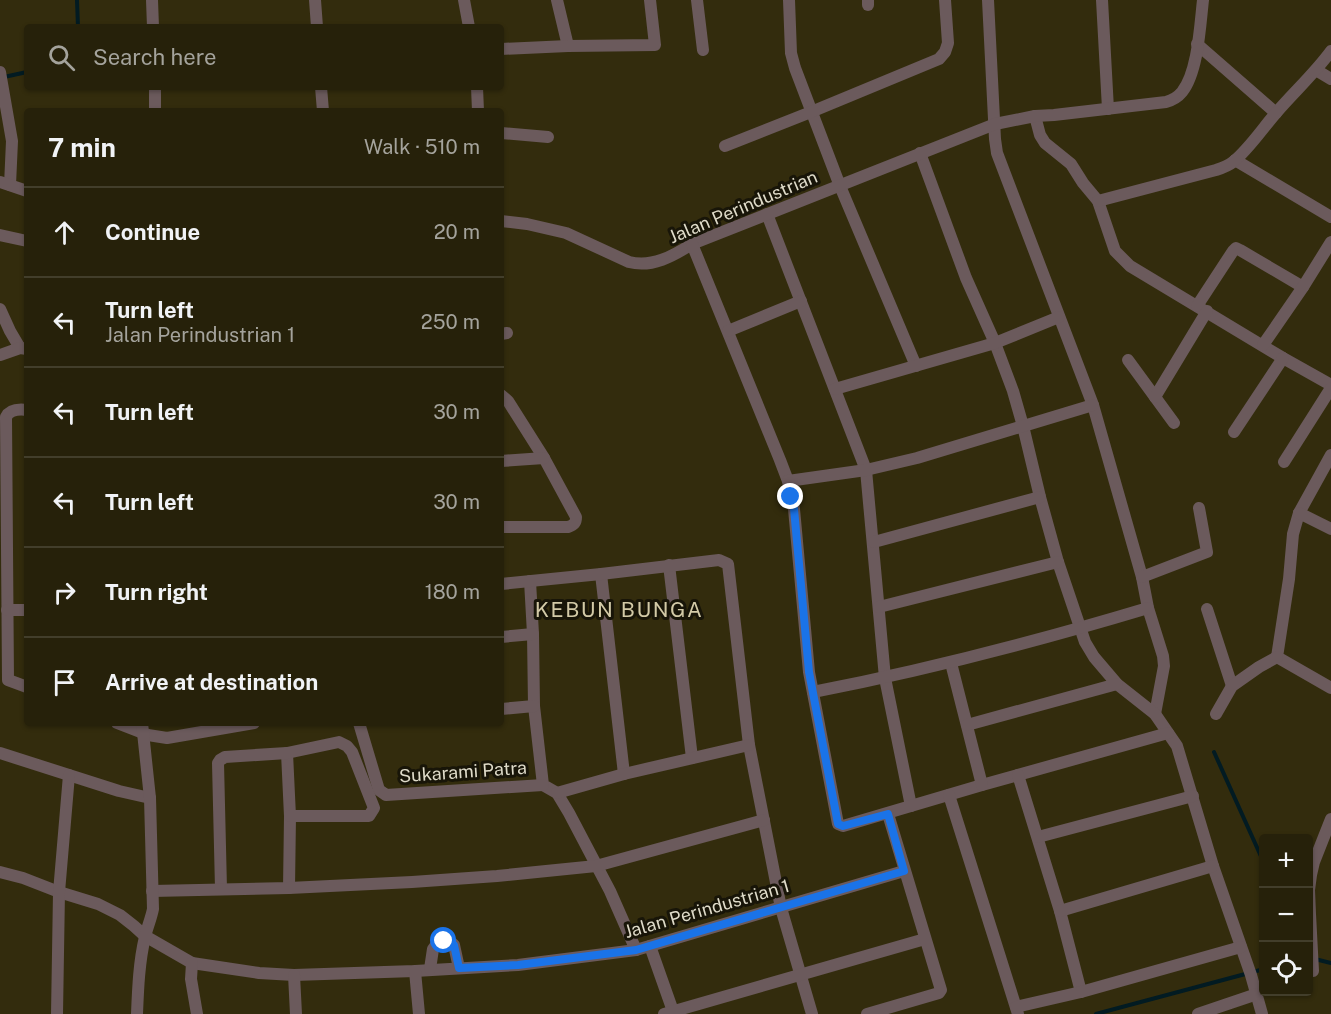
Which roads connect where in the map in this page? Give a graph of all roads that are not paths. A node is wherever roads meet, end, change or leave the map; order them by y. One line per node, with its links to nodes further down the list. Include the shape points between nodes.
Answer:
1 (152, 0): 12 (street)
2 (315, 0): 13 (street)
3 (464, 0): 14 (street)
4 (557, 0): 16 (street)
5 (650, 0): 16 (street, via 655,45)
6 (697, 0): 18 (street)
7 (789, 0): 30 (street, via 791,52)
8 (945, 0): 30 (street, via 948,43 939,59)
9 (988, 0): 33 (street)
10 (1203, 0): 15 (street, Jalan Perindustrian)
11 (1104, 1): 29 (street)
12 (153, 24)
13 (317, 24)
14 (469, 24)
15 (1197, 44): 29 (street, Jalan Perindustrian, via 1191,77 1175,99); 31 (street)
16 (568, 46): 17 (street)
17 (504, 49)
18 (703, 50)
19 (1331, 51): 20 (street)
20 (1316, 70): 22 (street); 31 (street)
21 (1, 77): 39 (street, via 12,141)
22 (1331, 79)
23 (155, 90): 26 (street)
24 (321, 90): 27 (street)
25 (477, 90): 28 (street)
26 (155, 108)
27 (323, 108)
28 (478, 108)
29 (1108, 109): 32 (street, Jalan Perindustrian)
30 (811, 112): 36 (street); 40 (street)
31 (1276, 113): 38 (street)
32 (1035, 116): 33 (street, Jalan Perindustrian); 42 (street, via 1045,143 1071,164)
33 (995, 124): 37 (street, Jalan Perindustrian); 54 (street, via 997,153)
34 (504, 133): 35 (street)
35 (548, 137)
36 (725, 146)
37 (920, 153): 40 (street, Jalan Perindustrian); 56 (street, via 966,278)
38 (1235, 160): 42 (street, via 1216,170); 44 (street)
39 (5, 184): 41 (street)
40 (840, 186): 43 (street, Jalan Perindustrian); 62 (street)
41 (24, 190)
42 (1098, 201): 52 (street, via 1114,251 1130,266)
43 (768, 214): 49 (street, Jalan Perindustrian); 51 (street)
44 (1331, 217)
45 (504, 221): 49 (street, Jalan Perindustrian, via 566,233 637,264 674,255)
46 (0, 235): 47 (street)
47 (24, 240)
48 (1331, 242): 50 (street)
49 (692, 244): 55 (street)
50 (1303, 287): 52 (street, via 1236,249); 57 (street)
51 (801, 301): 55 (street); 64 (street)
52 (1202, 308): 57 (street); 66 (street)
53 (0, 309): 58 (street, via 10,332)
54 (1059, 317): 56 (street); 67 (street)
55 (728, 331): 77 (street)
56 (995, 343): 62 (street); 70 (street)
57 (1263, 345): 60 (street)
58 (24, 349): 59 (street)
59 (0, 356)
60 (1283, 358): 63 (street); 71 (street)
61 (1128, 360): 66 (street)
62 (916, 366): 64 (street)
63 (1331, 387): 75 (street)
64 (835, 389): 76 (street)
65 (504, 397): 73 (street)
66 (1155, 397): 69 (street)
67 (1093, 405): 70 (street); 87 (street)
68 (24, 410): 93 (street, via 10,411 6,417)
69 (1174, 423)
70 (1023, 426): 76 (street); 78 (street)
71 (1234, 432)
72 (1331, 455): 80 (street)
73 (544, 458): 74 (street); 81 (street, via 576,522 568,527)
74 (504, 461)
75 (1284, 462)
76 (866, 470): 77 (street); 83 (street)
77 (788, 481): 105 (street)
78 (1040, 497): 83 (street); 84 (street)
79 (1198, 508): 87 (street, via 1208,552)
80 (1299, 513): 82 (street); 98 (street)
81 (504, 527)
82 (1331, 529)
83 (874, 542): 90 (street)
84 (1058, 562): 90 (street); 95 (street)
85 (669, 565): 86 (street); 116 (street, via 719,560 728,564); 119 (street)
86 (601, 574): 88 (street); 120 (street)
87 (1142, 577): 91 (street)
88 (530, 581): 89 (street); 96 (street)
89 (504, 584)
90 (879, 607): 100 (street)
91 (1148, 608): 95 (street); 108 (street, via 1164,666)
92 (1207, 609): 103 (street)
93 (7, 610): 94 (street); 102 (street, via 8,680)
94 (24, 610)
95 (1080, 628): 99 (street); 101 (street, via 1090,651)
96 (533, 634): 97 (street); 106 (street)
97 (504, 637)
98 (1277, 657): 103 (street); 104 (street)
99 (951, 663): 100 (street); 110 (street)
100 (885, 678): 105 (street); 129 (street)
101 (1117, 684): 108 (street); 110 (street)
102 (24, 686)
103 (1232, 686): 109 (street)
104 (1331, 688)
105 (813, 692): 130 (street, via 838,824)
106 (534, 706): 107 (street); 123 (street)
107 (504, 709)
108 (1155, 714): 115 (street)
109 (1216, 714)
110 (968, 725): 124 (street)
111 (217, 726): 114 (street)
112 (360, 726): 123 (street, Sukarami Patra, via 382,794)
113 (142, 728): 114 (street, via 148,735 167,738); 128 (street)
114 (192, 728)
115 (1168, 733): 122 (street); 127 (street, via 1177,746)
116 (749, 745): 119 (street); 132 (street)
117 (0, 753): 121 (street)
118 (287, 753): 131 (street); 131 (street, via 339,742 347,746 374,808 369,816); 140 (street, via 225,757 218,763)
119 (692, 758): 120 (street)
120 (624, 774): 125 (street)
121 (69, 775): 128 (street); 142 (street)
122 (1018, 775): 124 (street); 134 (street)
123 (543, 785): 125 (street)
124 (982, 785): 126 (street)
125 (557, 793): 135 (street)
126 (949, 795): 129 (street); 161 (street)
127 (1193, 796): 134 (street); 136 (street)
128 (150, 798): 141 (street)
129 (911, 806): 130 (street)
130 (888, 814): 137 (street)
131 (290, 816): 139 (street)
132 (764, 819): 135 (street); 143 (street)
133 (1331, 819): 147 (street, via 1311,875)
134 (1038, 837): 144 (street)
135 (596, 866): 139 (street, via 486,877); 150 (street)
136 (1213, 866): 144 (street); 149 (street)
137 (904, 871): 143 (street, Jalan Perindustrian 1); 146 (street)
138 (0, 872): 142 (street, Jalan Perindustrian 1)
139 (289, 888): 140 (street)
140 (221, 889): 141 (street)
141 (152, 891): 145 (street, via 153,909)
142 (59, 892): 145 (street, Jalan Perindustrian 1, via 98,904); 164 (street)
143 (781, 908): 148 (street, Jalan Perindustrian 1); 157 (street)
144 (1060, 911): 159 (street)
145 (145, 936): 151 (street, Jalan Perindustrian 1); 165 (street)
146 (924, 939): 157 (street); 170 (street, via 939,993)
147 (1310, 942)
148 (650, 946): 150 (street, Jalan Perindustrian 1); 162 (street)
149 (1241, 947): 156 (street); 159 (street)
150 (636, 950): 152 (street, Jalan Perindustrian 1)
151 (192, 963): 158 (street, Jalan Perindustrian 1); 166 (street)
152 (459, 968): 153 (street, Jalan Perindustrian 1); 153 (street, via 454,945 439,941)
153 (430, 969): 154 (street, Jalan Perindustrian 1)
154 (415, 971): 158 (street, Jalan Perindustrian 1); 168 (street)
155 (1259, 972): 156 (street)
156 (1250, 973): 160 (street)
157 (800, 974): 162 (street); 169 (street)
158 (294, 975): 167 (street)
159 (1081, 992): 161 (street)
160 (1257, 994): 163 (street); 171 (street)
161 (1017, 1010)
162 (670, 1013)
163 (1206, 1013)
164 (57, 1014)
165 (137, 1014)
166 (197, 1014)
167 (296, 1014)
168 (419, 1014)
169 (812, 1014)
170 (867, 1014)
171 (1262, 1014)

